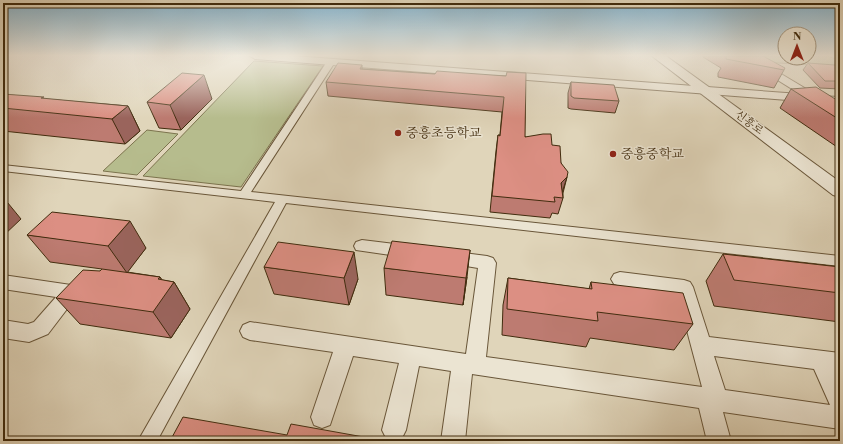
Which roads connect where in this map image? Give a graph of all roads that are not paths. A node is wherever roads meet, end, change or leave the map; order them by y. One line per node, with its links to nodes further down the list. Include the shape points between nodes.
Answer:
1 (321, 77): 11 (street)
2 (527, 77): 5 (street)
3 (686, 77): 5 (street, 신흥로)
4 (779, 77): 6 (street)
5 (704, 90): 6 (street); 10 (street, 신흥로)
6 (816, 99): 7 (street); 8 (street)
7 (840, 101)
8 (840, 114)
9 (3, 168): 11 (street)
10 (840, 191)
11 (244, 194): 12 (street)
12 (283, 198): 14 (street); 29 (street)
13 (362, 246): 23 (street, via 487,262)
14 (840, 260)
15 (620, 279): 19 (street, via 684,287)
16 (3, 282): 17 (street, via 71,292 40,328 29,333)
17 (3, 329)
18 (250, 331): 20 (street)
19 (701, 345): 22 (street); 24 (street)
20 (346, 346): 21 (street); 26 (street)
21 (411, 355): 23 (street); 28 (street)
22 (830, 361): 25 (street)
23 (469, 364): 24 (street); 30 (street)
24 (712, 400): 27 (street); 31 (street)
25 (840, 401)
26 (322, 417)
27 (840, 418)
28 (394, 430)
29 (147, 441)
30 (453, 441)
31 (719, 441)

